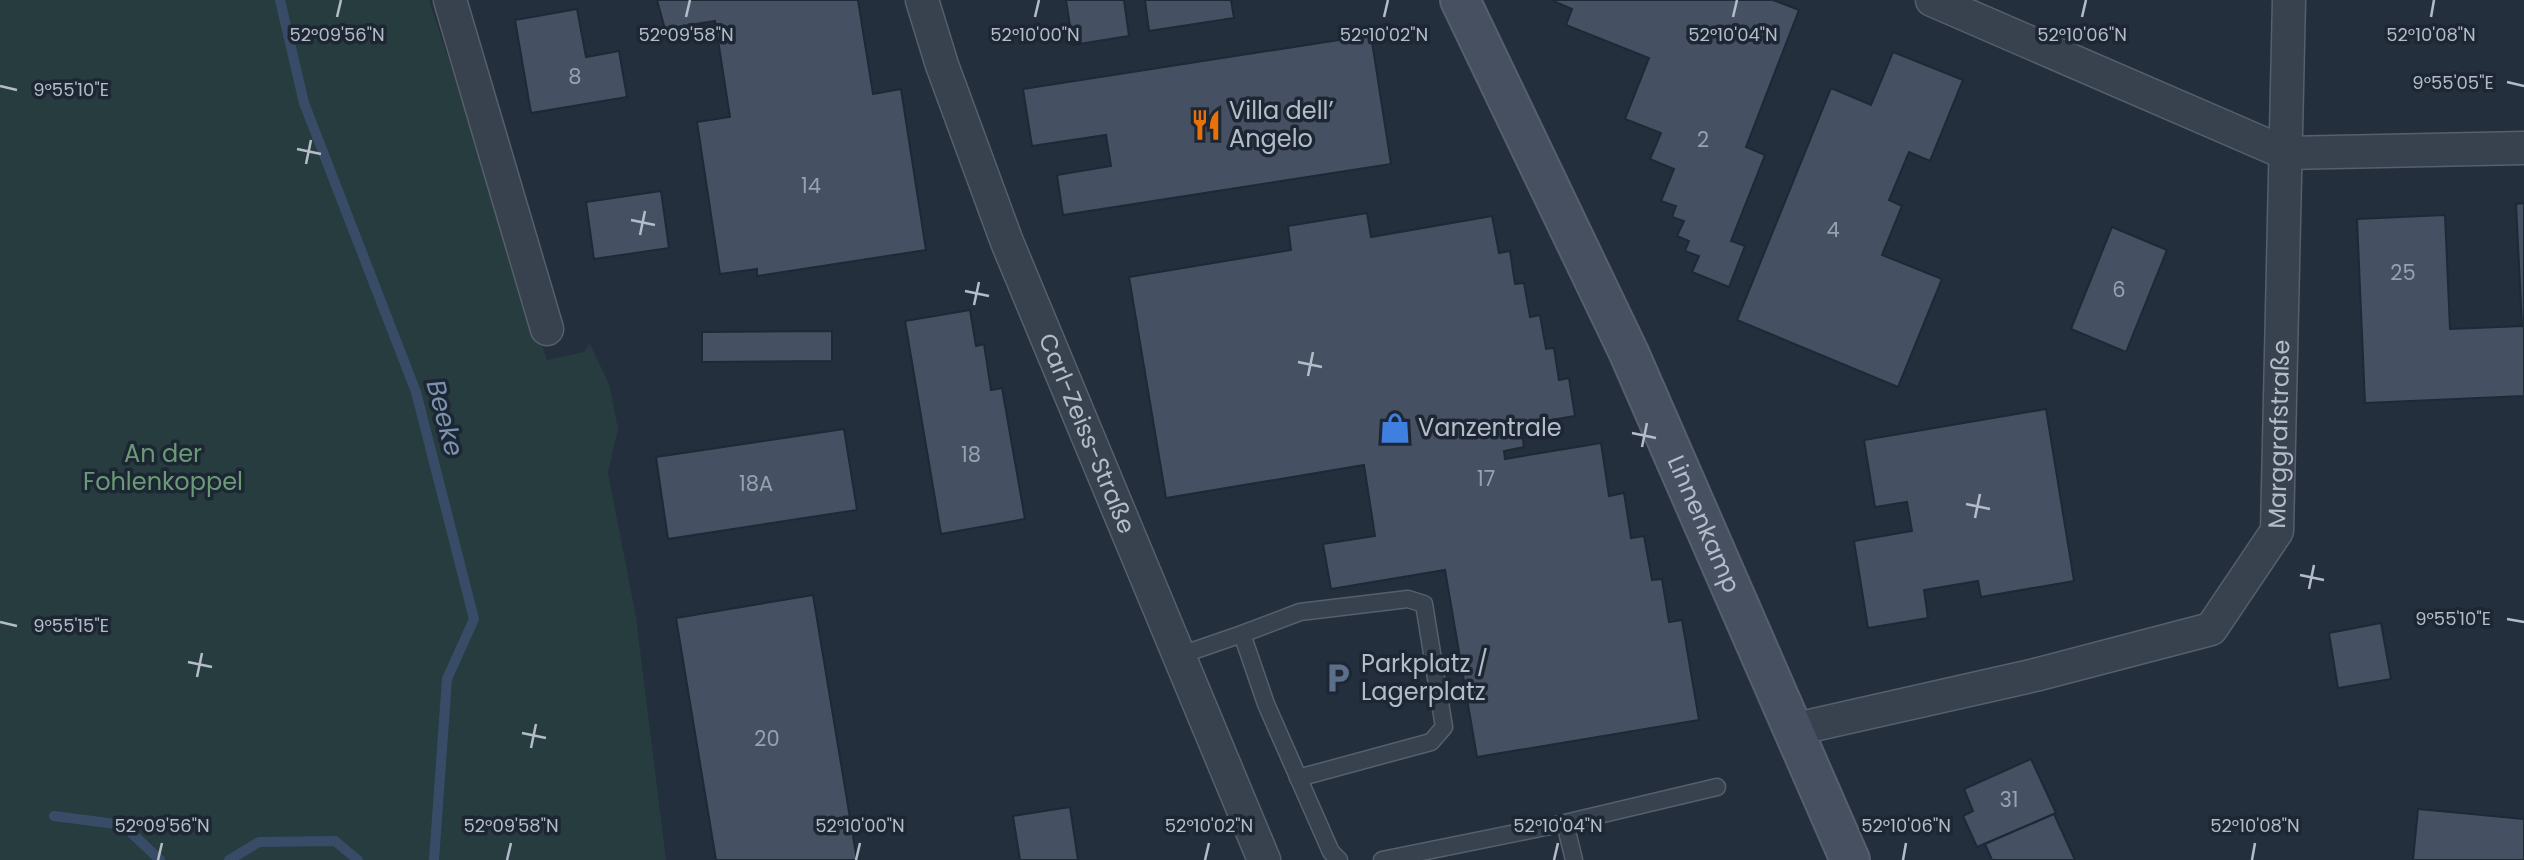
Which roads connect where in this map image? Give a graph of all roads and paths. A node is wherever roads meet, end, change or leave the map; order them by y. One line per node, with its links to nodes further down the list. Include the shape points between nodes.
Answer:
1 (450, 0): 8 (street)
2 (922, 0): 10 (street, Carl-Zeiss-Straße, via 1007,242)
3 (1460, 0): 11 (main road, Linnenkamp, via 1629,353)
4 (1932, 0): 7 (street)
5 (2289, 0): 7 (street, Marggrafstraße)
6 (2524, 148): 7 (street)
7 (2285, 153): 11 (street, Marggrafstraße, via 2277,531 2211,629)
8 (547, 329)
9 (1242, 634): 10 (lane); 12 (lane); 12 (lane, via 1300,612 1408,599 1424,604 1444,727 1431,743)
10 (1178, 656): 15 (street, Carl-Zeiss-Straße)
11 (1796, 729): 19 (main road, Linnenkamp)
12 (1298, 778): 16 (lane, via 1331,852)
13 (1717, 787): 14 (lane)
14 (1565, 823): 17 (lane); 18 (lane)
15 (1264, 860)
16 (1339, 860)
17 (1382, 860)
18 (1574, 860)
19 (1850, 860)

